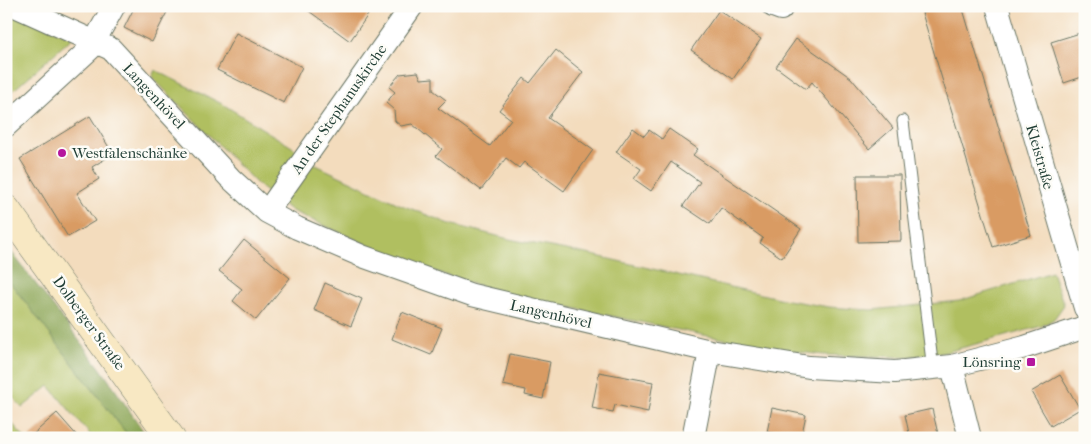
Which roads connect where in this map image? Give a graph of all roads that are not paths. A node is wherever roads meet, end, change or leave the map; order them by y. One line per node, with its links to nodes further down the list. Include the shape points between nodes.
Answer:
1 (15, 6): 5 (street, Langenhövel)
2 (114, 6): 5 (street)
3 (412, 6): 9 (street, An der Stephanuskirche)
4 (997, 6): 10 (street, Kleistraße)
5 (96, 42): 7 (street); 9 (street, Langenhövel, via 111,49 230,178)
6 (903, 121): 13 (lane)
7 (6, 126)
8 (6, 209): 14 (main road, Dolberger Straße)
9 (267, 212): 12 (street, Langenhövel, via 362,256 472,295)
10 (1085, 308)
11 (1085, 327): 13 (street, Langenhövel, via 1025,347)
12 (710, 351): 13 (street, Langenhövel, via 809,367 894,372); 15 (street)
13 (943, 368): 16 (street)
14 (171, 438)
15 (693, 438)
16 (970, 438)

